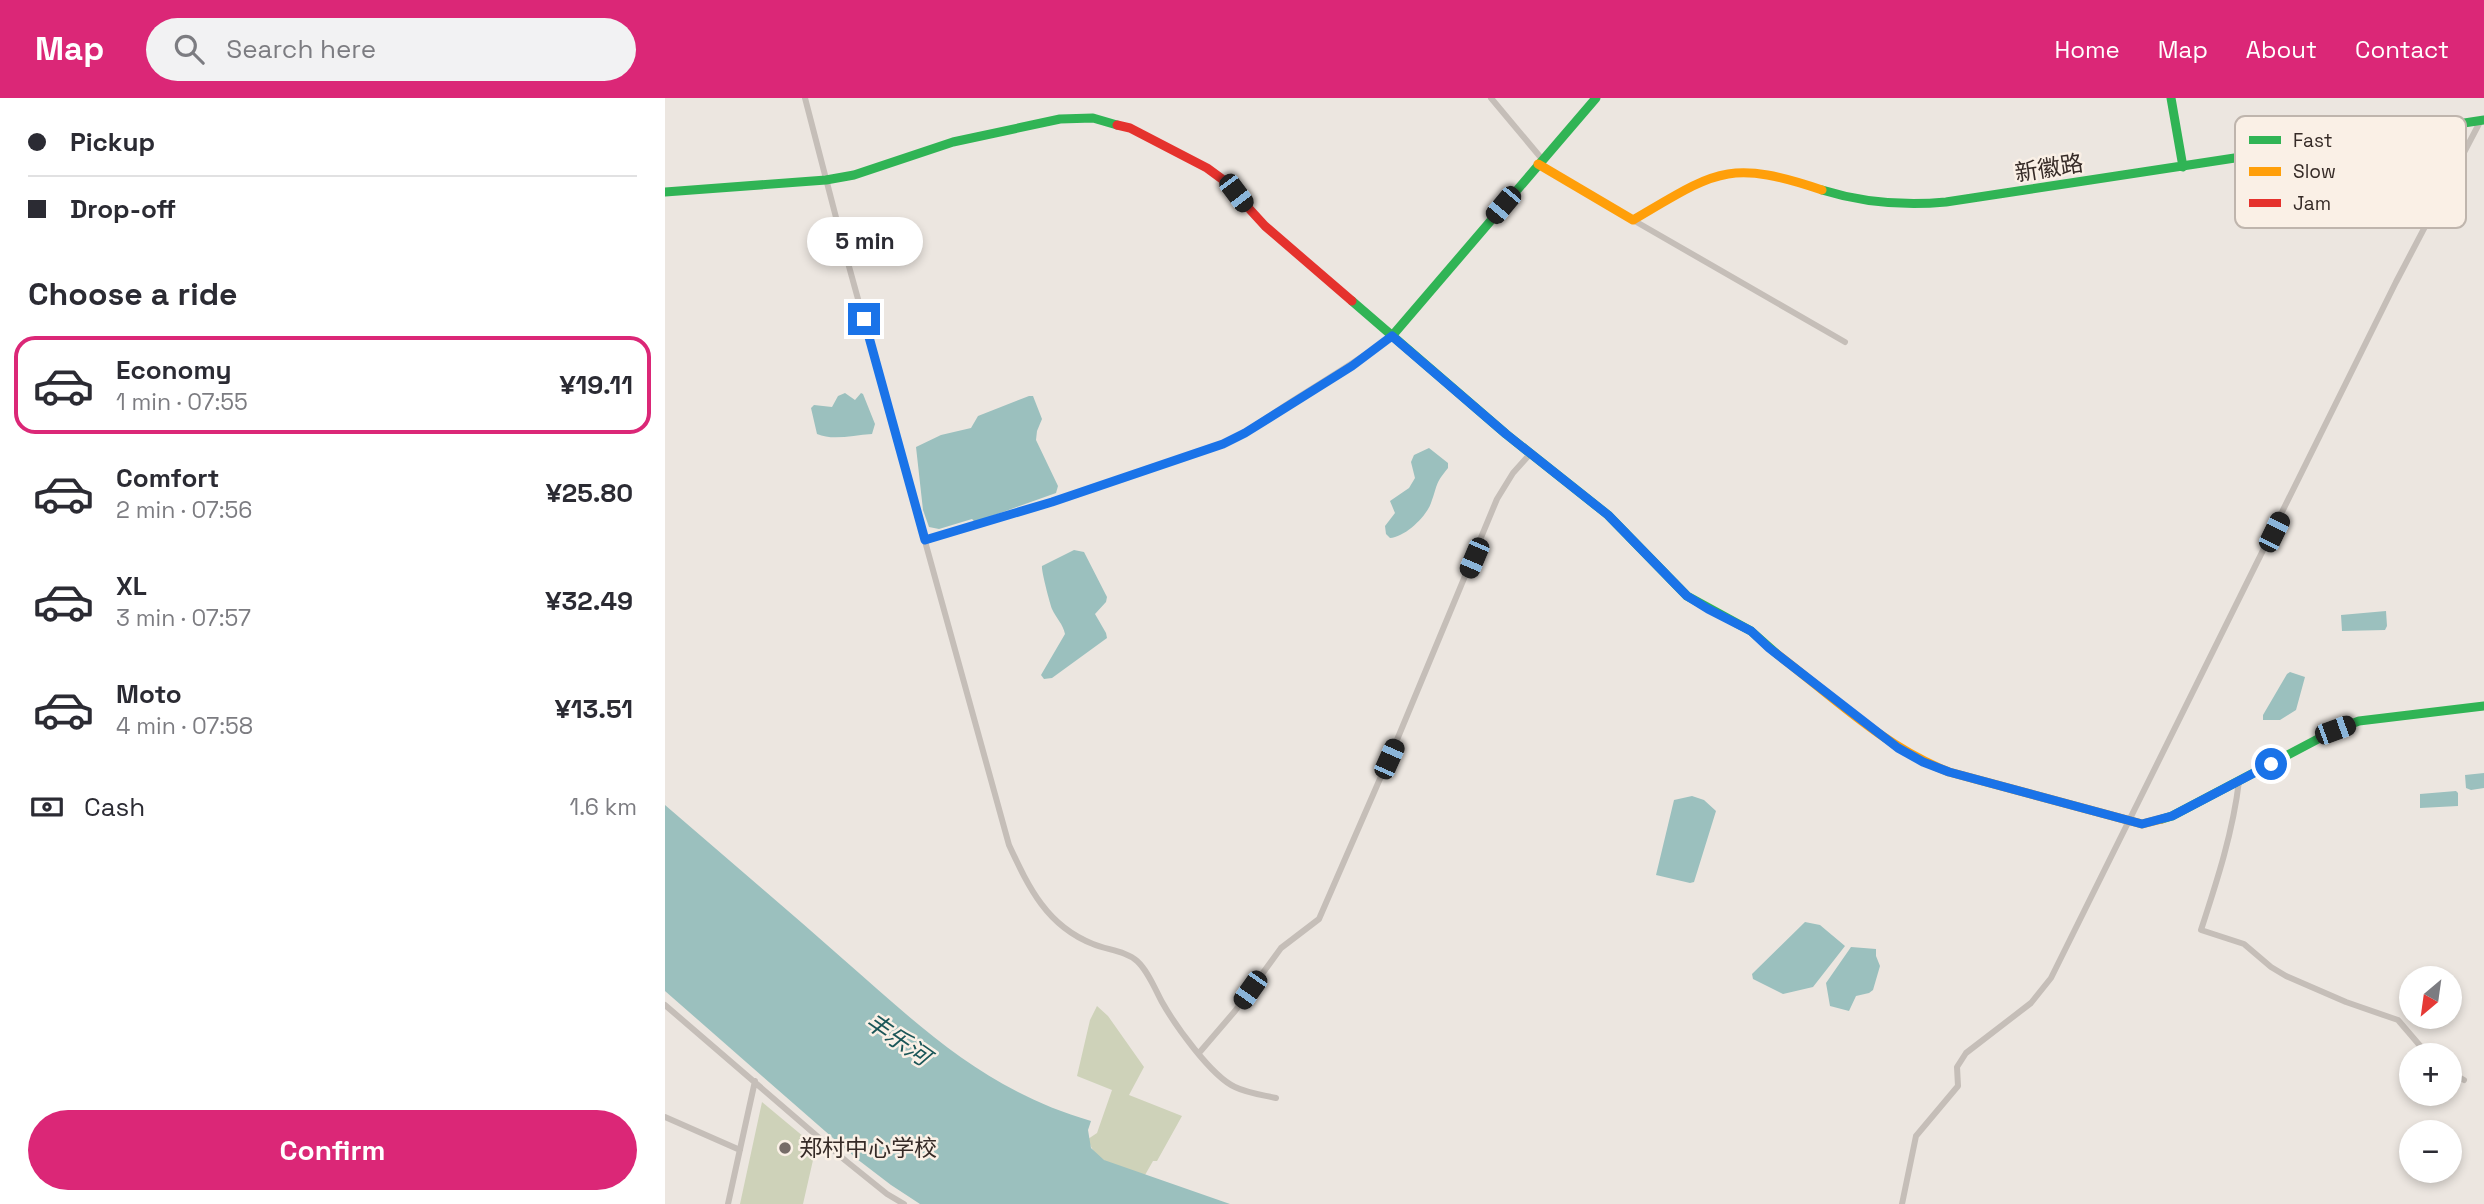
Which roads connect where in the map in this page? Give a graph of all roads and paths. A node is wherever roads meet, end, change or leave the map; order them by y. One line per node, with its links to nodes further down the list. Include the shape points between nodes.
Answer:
1 (805, 98): 10 (street)
2 (1491, 98): 8 (street)
3 (1596, 98): 8 (street)
4 (2171, 98): 9 (street)
5 (2482, 120): 6 (street)
6 (2466, 150)
7 (2235, 159): 9 (street, 新徽路)
8 (1540, 162): 12 (street); 14 (street)
9 (2183, 167): 12 (street, 新徽路, via 1923,204 1858,200 1759,172 1731,172 1714,175)
10 (826, 180): 11 (street); 14 (street, via 953,142 1049,121 1113,122 1139,131 1215,173 1265,226); 17 (street)
11 (665, 192)
12 (1633, 220): 15 (street)
13 (2425, 228): 20 (street)
14 (1392, 336): 16 (street); 17 (street, via 1352,366 1223,444)
15 (1845, 342)
16 (1530, 454): 20 (street, via 1608,515 1687,596 1751,631 1906,753 1949,772); 23 (street, via 1497,499 1319,919 1281,948)
17 (925, 540): 23 (street, via 1009,845 1024,875 1058,925 1141,964 1175,1024)
18 (2484, 706): 19 (street, via 2359,721)
19 (2239, 781): 20 (street, via 2164,819 2142,824); 22 (street, via 2225,854 2201,930 2244,944 2271,967 2298,981 2401,1021)
20 (2129, 821): 30 (street, via 2045,987 1958,1064 1957,1088 1915,1138)
21 (665, 1005): 24 (street)
22 (2418, 1043)
23 (1199, 1053): 25 (street, via 1233,1086)
24 (755, 1081): 27 (street); 29 (street, via 846,1161)
25 (1276, 1098)
26 (665, 1117): 27 (street)
27 (740, 1150): 28 (street)
28 (728, 1204)
29 (904, 1204)
30 (1902, 1204)

